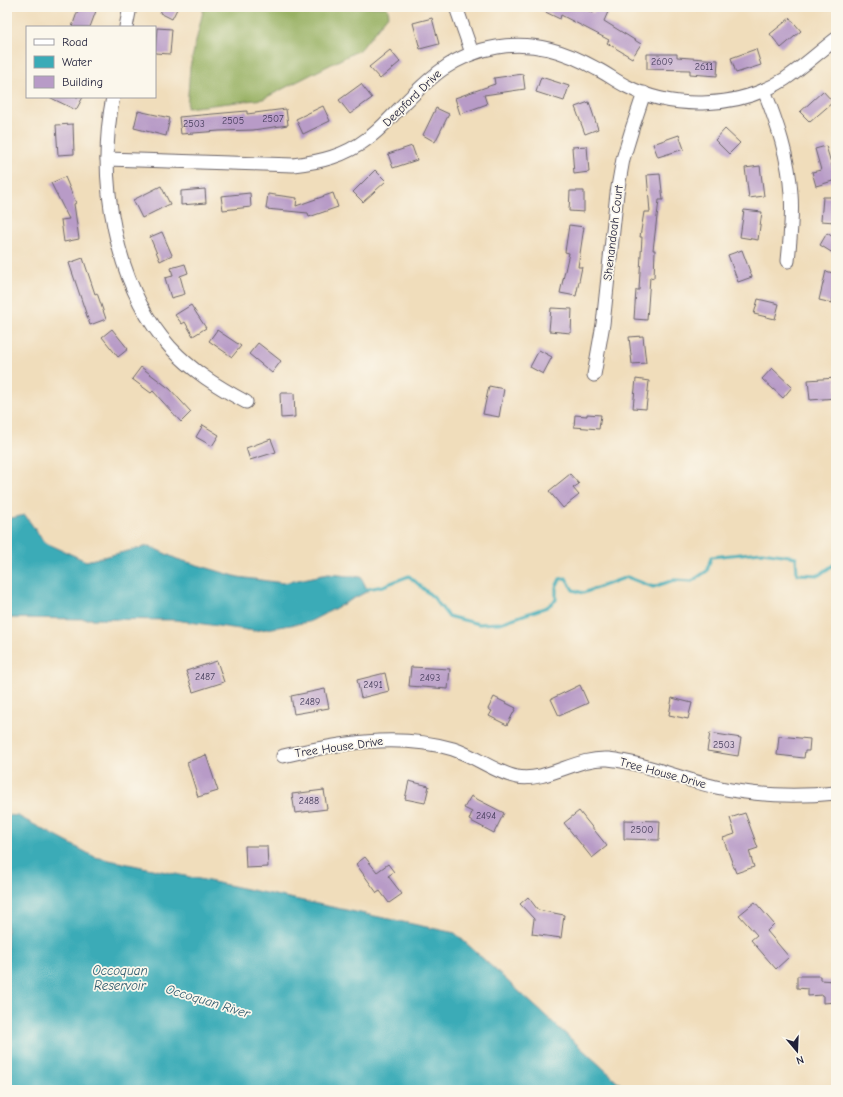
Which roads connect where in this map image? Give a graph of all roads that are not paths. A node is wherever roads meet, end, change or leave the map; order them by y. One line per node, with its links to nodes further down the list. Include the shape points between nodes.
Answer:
1 (130, 7): 3 (street)
2 (456, 7): 5 (street)
3 (126, 26)
4 (836, 39): 6 (street, Deepford Drive, via 801,68)
5 (472, 53): 7 (street, Deepford Drive, via 512,45 544,47 566,53); 9 (street, Deepford Drive, via 437,72 367,140 328,159 293,165)
6 (764, 90): 7 (street, Deepford Drive, via 726,101 705,102 667,99); 10 (street, via 778,129 788,170 792,211)
7 (644, 93): 11 (street, Shenandoah Court, via 632,126 617,193 603,324)
8 (113, 98): 9 (street)
9 (107, 160): 12 (street, via 108,188 121,257 144,311 166,342 187,364 212,383)
10 (788, 261)
11 (594, 375)
12 (246, 402)
13 (283, 756): 14 (street, Tree House Drive, via 358,743 417,741 455,750 516,777 540,776 565,767 606,759 742,792 786,796)
14 (836, 792)

